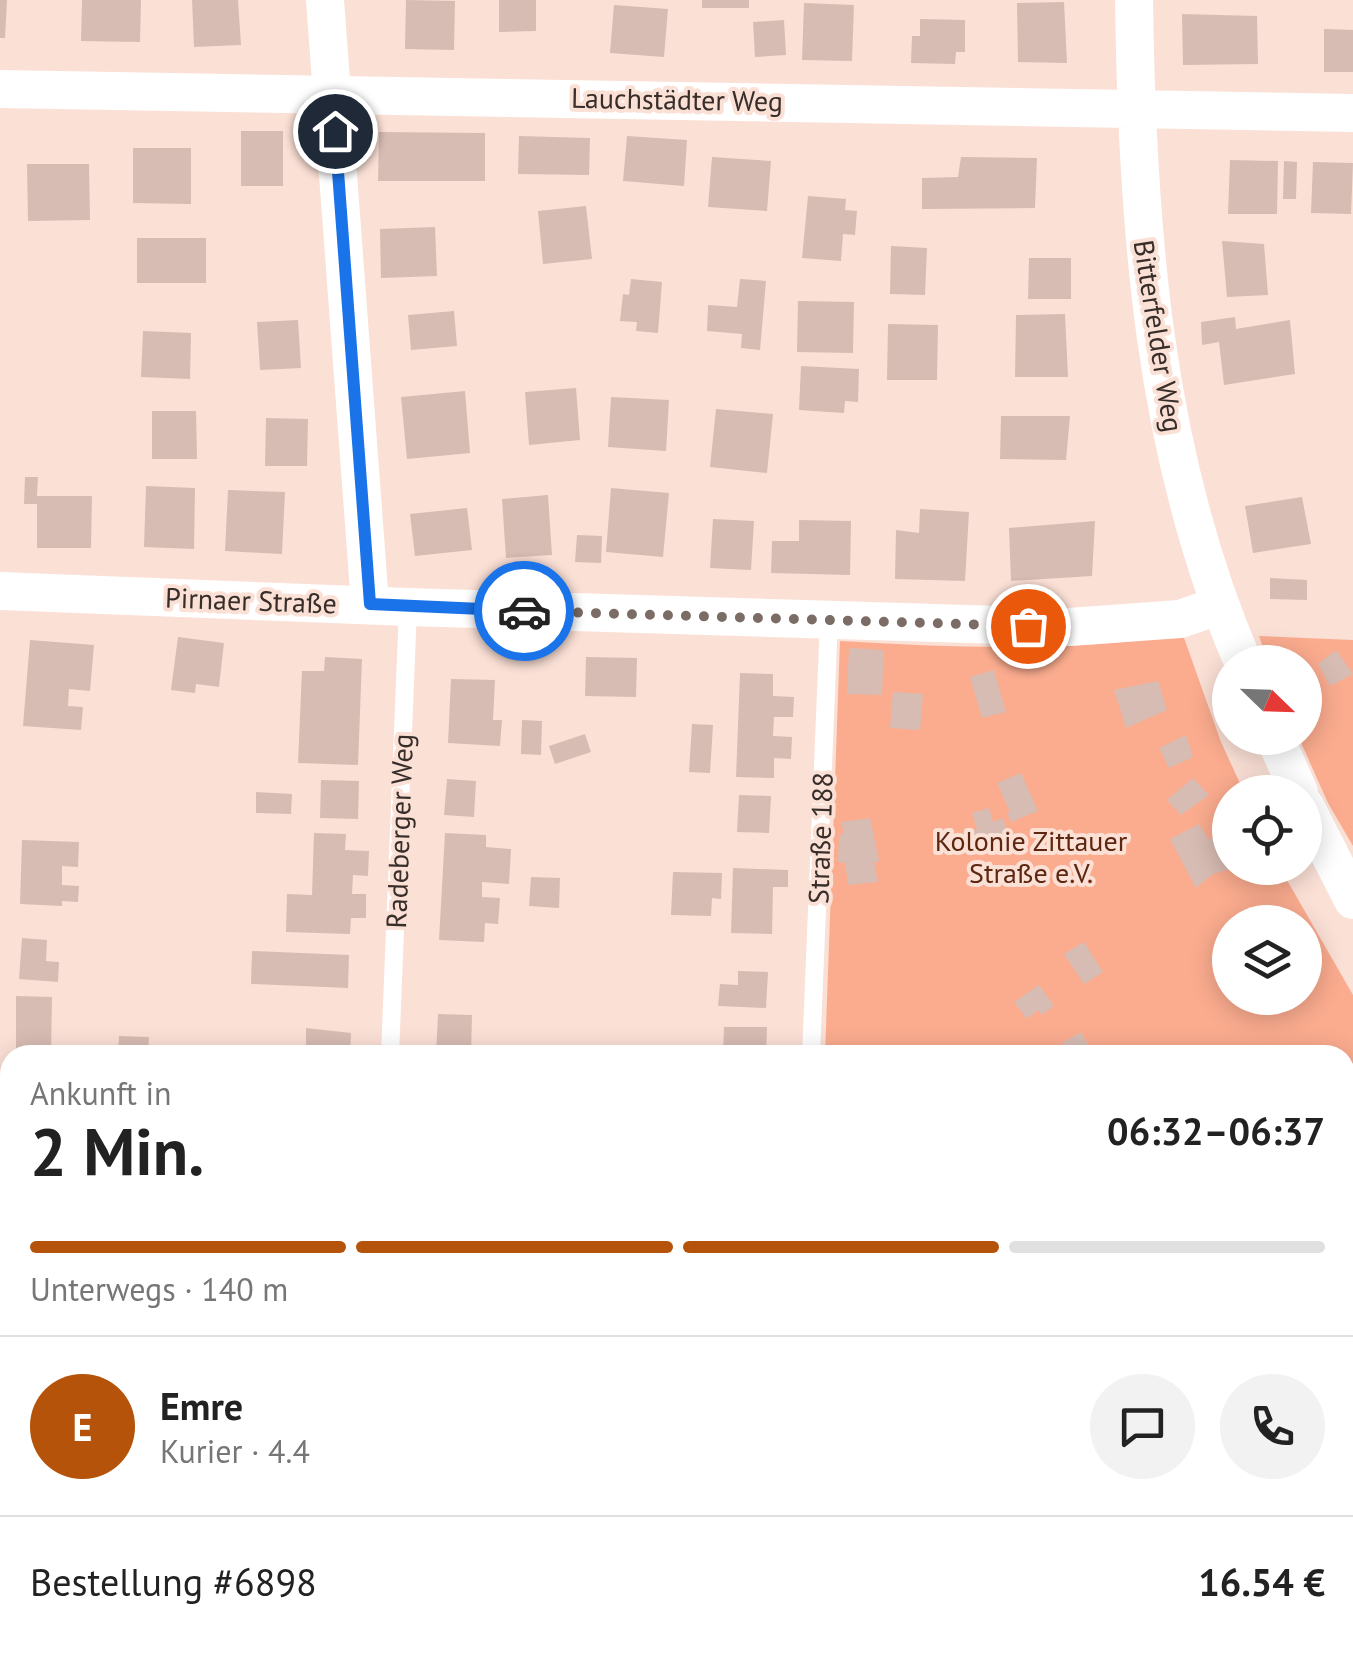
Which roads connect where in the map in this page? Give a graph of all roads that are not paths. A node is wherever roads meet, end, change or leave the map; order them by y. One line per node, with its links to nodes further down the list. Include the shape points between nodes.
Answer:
1 (325, 0): 4 (street)
2 (1134, 0): 5 (street, Bitterfelder Weg)
3 (0, 88): 4 (street, Lauchstädter Weg)
4 (332, 92): 5 (street, Lauchstädter Weg); 8 (street)
5 (1136, 109): 6 (street, Lauchstädter Weg); 9 (street, Bitterfelder Weg, via 1158,359)
6 (1353, 113)
7 (0, 591): 8 (street, Pirnaer Straße)
8 (370, 604): 10 (street, Pirnaer Straße)
9 (1218, 606): 11 (street, Pirnaer Straße, via 1180,619 1068,626); 12 (street, Bitterfelder Weg)
10 (408, 607): 11 (street, Pirnaer Straße); 15 (lane, Radeberger Weg)
11 (829, 620): 16 (lane, Straße 188)
12 (1235, 645)
13 (1322, 839): 14 (street)
14 (1353, 900)
15 (390, 1045)
16 (811, 1045)

